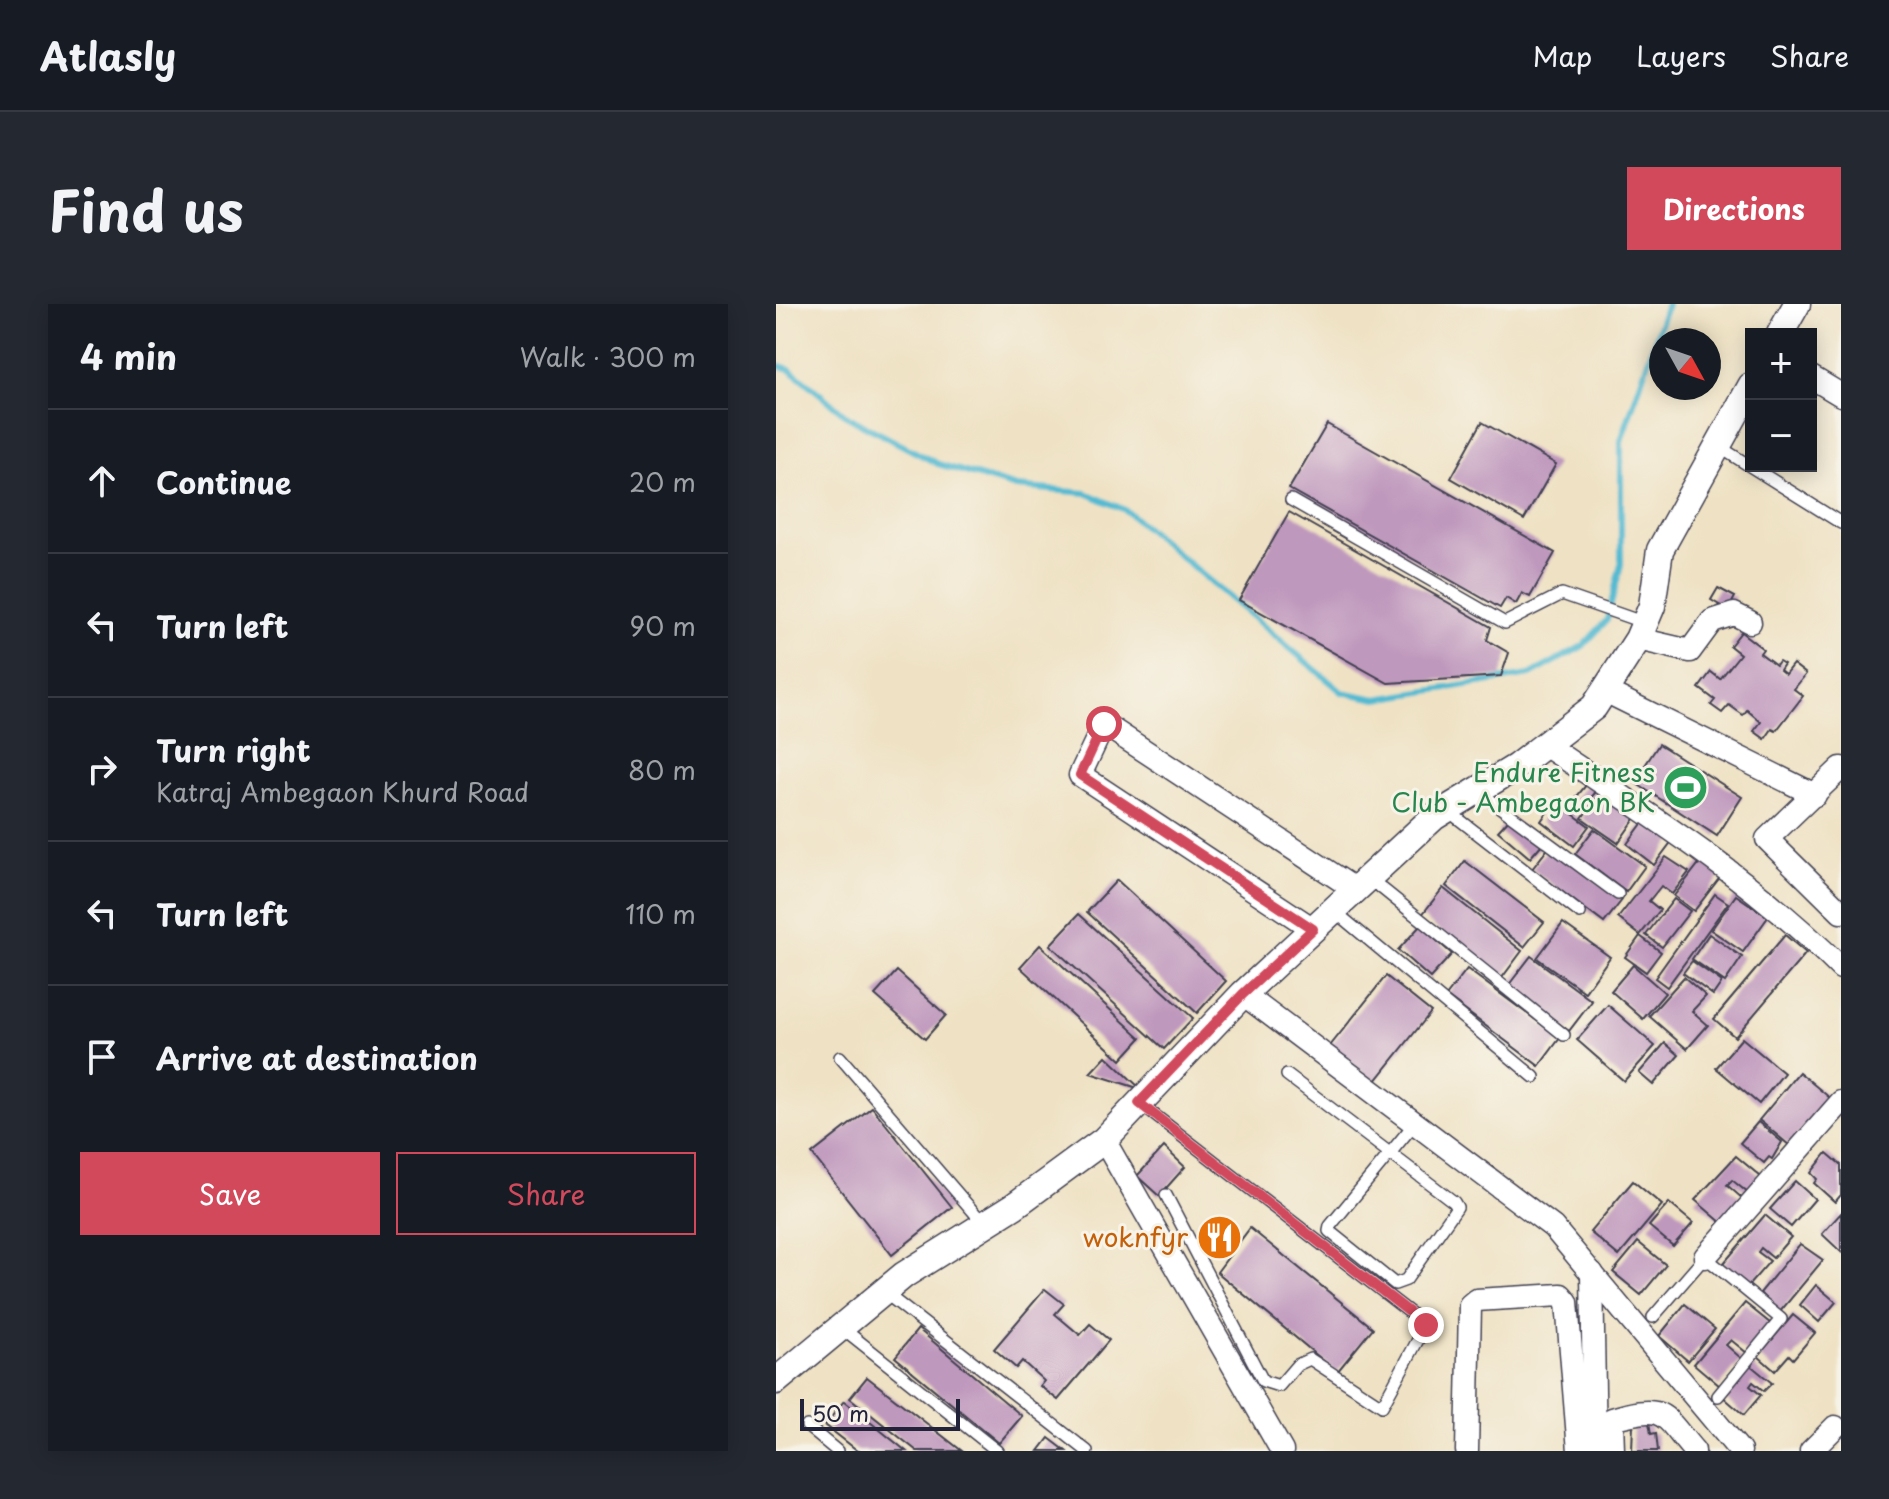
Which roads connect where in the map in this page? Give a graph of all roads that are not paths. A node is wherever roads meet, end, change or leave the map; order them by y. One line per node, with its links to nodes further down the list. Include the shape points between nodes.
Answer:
1 (1797, 304): 2 (street)
2 (1783, 328)
3 (1817, 381): 4 (street)
4 (1841, 395)
5 (1745, 397): 6 (street)
6 (1718, 446): 8 (lane); 10 (street, via 1660,550 1652,606)
7 (1291, 500): 10 (lane, via 1505,623 1562,594)
8 (1841, 523)
9 (1750, 622): 10 (street, via 1734,614 1712,621 1690,651)
10 (1635, 626): 11 (street)
11 (1605, 691): 12 (street, via 1594,707); 15 (street)
12 (1545, 745): 14 (street); 23 (street, via 1707,852)
13 (1841, 768): 15 (street)
14 (1477, 791): 16 (street); 18 (lane)
15 (1815, 795): 20 (street, via 1767,839)
16 (1446, 809): 17 (street); 21 (lane)
17 (1362, 884): 19 (street); 22 (street, via 1104,724 1080,775); 25 (lane)
18 (1618, 894)
19 (1333, 910): 22 (street); 28 (lane)
20 (1841, 912)
21 (1580, 913)
22 (1313, 929): 24 (street)
23 (1841, 968)
24 (1243, 994): 30 (street); 31 (street)
25 (1564, 1035)
26 (840, 1057): 35 (lane)
27 (1287, 1075): 33 (lane)
28 (1534, 1077)
29 (1841, 1102): 36 (street)
30 (1139, 1103): 32 (street); 34 (lane, via 1426,1325 1382,1406 1310,1359 1297,1365 1279,1386 1263,1381)
31 (1415, 1123): 33 (lane); 37 (street, via 1553,1227)
32 (1104, 1140): 35 (street); 49 (street)
33 (1390, 1154): 33 (lane, via 1329,1231 1401,1284 1457,1207)
34 (1166, 1195)
35 (984, 1224): 38 (street)
36 (1705, 1257): 39 (lane); 42 (lane, via 1781,1319)
37 (1592, 1273): 43 (street); 55 (street)
38 (883, 1292): 40 (street); 48 (lane)
39 (1653, 1317)
40 (841, 1327): 41 (street); 47 (lane)
41 (776, 1381)
42 (1718, 1396)
43 (1594, 1422): 50 (street, via 1567,1298 1476,1300 1468,1310); 51 (street); 52 (street); 53 (street); 54 (street, via 1657,1413 1671,1419)
44 (807, 1426): 46 (lane)
45 (1835, 1427): 56 (street)
46 (837, 1451)
47 (997, 1451)
48 (1087, 1451)
49 (1282, 1451)
50 (1467, 1451)
51 (1579, 1451)
52 (1595, 1451)
53 (1613, 1451)
54 (1694, 1451)
55 (1740, 1451)
56 (1811, 1451)

